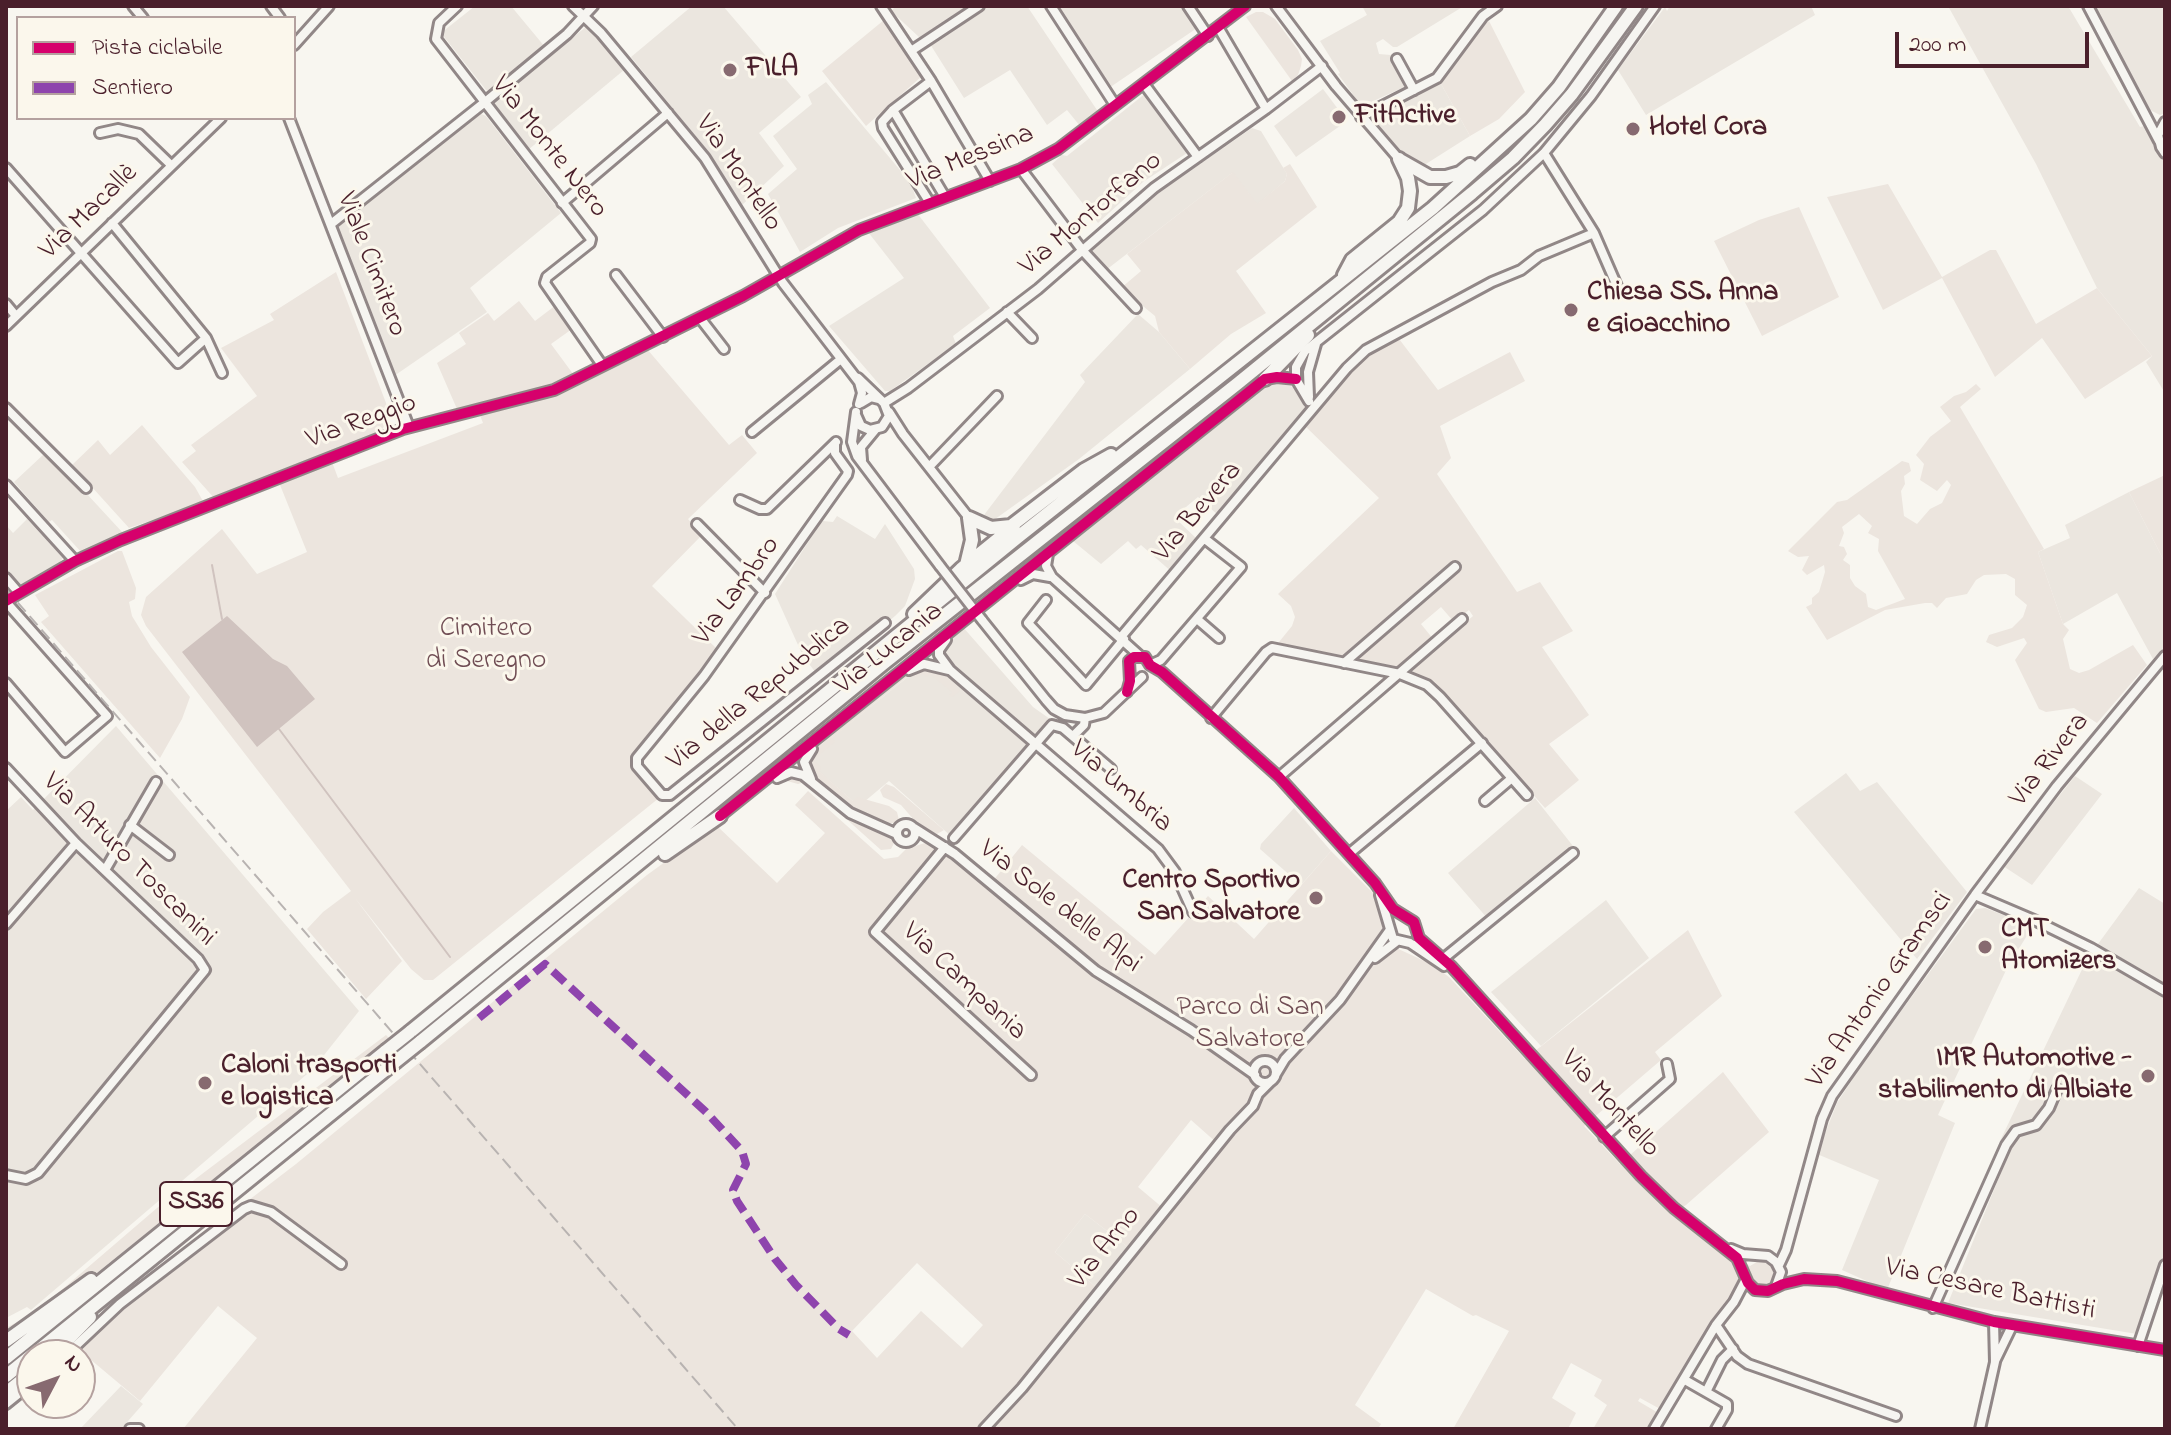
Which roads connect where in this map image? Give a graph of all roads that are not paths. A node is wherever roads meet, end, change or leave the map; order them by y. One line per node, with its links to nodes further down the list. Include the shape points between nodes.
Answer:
1 (329, 6): 19 (street)
2 (457, 6): 26 (street, Via Monte Nero, via 442,18 436,39)
3 (573, 6): 16 (street, Via Montello)
4 (593, 6): 16 (street)
5 (881, 6): 20 (street)
6 (979, 6): 20 (street)
7 (1051, 6): 27 (street)
8 (1188, 6): 18 (street)
9 (1245, 6): 17 (street, Via Messina)
10 (1276, 6): 22 (street)
11 (1496, 6): 25 (street, via 1437,78)
12 (1616, 6): 38 (highway, SS36, via 1559,87)
13 (1636, 6): 61 (highway, SS36, via 1572,94 1513,158)
14 (1655, 6): 39 (street)
15 (2088, 6): 31 (street)
16 (584, 15): 26 (street); 30 (street, Via Montello)
17 (1218, 27): 18 (street, Via Messina); 28 (street)
18 (1208, 36): 24 (street, Via Messina)
19 (296, 40)
20 (911, 51): 23 (street)
21 (1397, 59): 25 (street)
22 (1322, 66): 28 (street, Via Montorfano); 32 (street)
23 (931, 81): 29 (street); 46 (street)
24 (1144, 84): 27 (street, Via Messina); 41 (street)
25 (1414, 90): 32 (street)
26 (485, 102): 50 (street, Via Monte Nero); 53 (street)
27 (1115, 105): 45 (street, Via Messina, via 1058,149)
28 (1266, 109): 41 (street, Via Montorfano)
29 (893, 110): 47 (street); 48 (street, via 883,128)
30 (668, 113): 50 (street); 57 (street, Via Montello, via 705,158)
31 (2146, 115): 35 (street); 37 (street)
32 (1361, 117): 42 (street)
33 (219, 120): 43 (street, Via Macallè)
34 (290, 120): 53 (street, Viale Cimitero)
35 (2165, 121): 37 (street)
36 (100, 133): 43 (street, Via Macallè, via 118,129 139,134)
37 (2159, 141): 40 (street)
38 (1506, 143): 42 (highway, via 1446,177 1430,177); 59 (highway, SS36)
39 (1544, 153): 54 (street); 71 (street, via 1483,210)
40 (2165, 153)
41 (1198, 157): 55 (street, Via Montorfano)
42 (1399, 159): 59 (highway, via 1408,178 1408,208 1399,222 1352,260)
43 (171, 165): 52 (street, Via Macallè)
44 (6, 168): 56 (street)
45 (1021, 169): 46 (street, Via Messina); 55 (street)
46 (990, 181): 49 (street, Via Messina)
47 (938, 185): 48 (street); 49 (street)
48 (923, 191): 51 (street)
49 (945, 197): 51 (street, Via Messina)
50 (562, 203): 74 (street, Via Monte Nero, via 591,239 545,283)
51 (930, 203): 57 (street, Via Messina, via 859,230)
52 (112, 223): 56 (street, Via Macallè); 69 (street)
53 (331, 224): 86 (street, Viale Cimitero)
54 (1594, 233): 60 (street); 85 (street, Via Bevera, via 1539,256 1366,350)
55 (1083, 251): 63 (street); 64 (street, Via Montorfano)
56 (83, 252): 65 (street, Via Macallè); 69 (street, via 178,363)
57 (777, 274): 66 (street, Via Reggio); 73 (street, Via Montello)
58 (616, 275): 68 (street)
59 (1342, 280): 90 (highway, SS36)
60 (1617, 286)
61 (1346, 295): 78 (highway); 161 (highway, SS36)
62 (6, 304): 65 (street)
63 (1136, 308)
64 (1007, 312): 70 (street); 82 (street, Via Montorfano)
65 (16, 316): 67 (street, Via Macallè)
66 (700, 318): 68 (street, Via Reggio); 72 (street)
67 (6, 326)
68 (663, 337): 74 (street, Via Reggio)
69 (206, 338): 76 (street)
70 (1032, 338)
71 (1316, 343): 75 (street); 79 (street, via 1298,359)
72 (724, 349)
73 (841, 359): 77 (street, Via Montello); 88 (street)
74 (602, 365): 86 (street, Via Reggio, via 539,396)
75 (1308, 372): 79 (street); 81 (street)
76 (222, 373)
77 (854, 375): 82 (street, Via Montello); 84 (street, Via Montello, via 862,393)
78 (1265, 379): 79 (street); 100 (street, Via Lucania)
79 (1296, 379): 81 (street)
80 (997, 396): 92 (street)
81 (1309, 401): 85 (street)
82 (886, 404): 84 (street, via 871,397); 87 (street, via 888,420); 89 (street, Via Montello)
83 (6, 408): 94 (street)
84 (858, 408): 87 (street, via 861,426); 91 (street, Via Montello, via 852,442)
85 (1310, 416): 99 (street, Via Bevera)
86 (409, 427): 101 (street, Via Reggio)
87 (879, 428): 89 (street); 91 (street, via 861,447)
88 (752, 432)
89 (903, 434): 92 (street, Via Montello)
90 (1125, 451): 97 (highway, via 1084,470); 117 (highway, SS36)
91 (863, 465): 131 (street, Via Montello, bridge, via 1054,709)
92 (929, 467): 96 (street, Via Montello)
93 (6, 485): 101 (street)
94 (86, 488)
95 (740, 500): 107 (street, Via Lambro, via 767,509 836,443 836,456 848,471)
96 (969, 518): 97 (highway, via 991,528); 102 (highway, via 972,540)
97 (1019, 522): 102 (highway)
98 (697, 524): 107 (street)
99 (1205, 539): 111 (street, via 1241,567); 116 (street, Via Bevera)
100 (1048, 553): 104 (street, via 1046,566); 110 (street, Via Lucania)
101 (75, 561): 106 (street, Via Reggio)
102 (966, 565): 117 (highway)
103 (1455, 567): 121 (street)
104 (1052, 577): 110 (street, via 1033,574); 116 (street)
105 (6, 578): 106 (street)
106 (19, 593): 109 (street, Via Reggio)
107 (765, 593): 142 (street, Via Lambro, via 637,758 637,766)
108 (1046, 600): 116 (street, Via Bevera, via 1028,623 1086,685)
109 (6, 602): 128 (street, via 107,716 65,752)
110 (987, 602): 113 (street, Via Lucania)
111 (1197, 619): 115 (street); 120 (street)
112 (1462, 619): 125 (street)
113 (964, 621): 123 (street, via 939,650); 130 (street, Via Lucania)
114 (885, 623): 142 (street, Via della Repubblica, via 670,795)
115 (1219, 638)
116 (1124, 640): 119 (street)
117 (891, 642): 183 (highway, SS36, bridge)
118 (2165, 656): 158 (street, Via Rivera)
119 (1136, 657): 122 (street); 124 (street, via 1128,665)
120 (1161, 660): 122 (street); 126 (street)
121 (1344, 663): 125 (street); 132 (street, via 1269,649)
122 (1150, 665): 126 (street); 127 (street)
123 (950, 670): 130 (street, via 932,664 915,667); 134 (street, Via Umbria)
124 (1130, 673): 127 (street); 129 (street)
125 (1400, 674): 135 (street, via 1427,685); 138 (street)
126 (1164, 675): 127 (street); 132 (street)
127 (1144, 677): 129 (street)
128 (6, 683)
129 (1127, 692): 131 (street, via 1104,713)
130 (869, 699): 140 (street, via 805,756); 145 (street, Via Lucania)
131 (1085, 718): 133 (street)
132 (1211, 718): 138 (street)
133 (1073, 736): 134 (street, via 1056,725); 137 (street)
134 (1035, 743): 149 (street); 159 (street, Via Umbria, via 1158,849)
135 (1482, 743): 139 (street); 153 (street)
136 (6, 768): 151 (street, Via Arturo Toscanini)
137 (1111, 769)
138 (1279, 777): 153 (street)
139 (1512, 778): 143 (street); 144 (street)
140 (811, 780): 145 (street, via 785,773); 148 (street, Via Sole delle Alpi, via 869,823)
141 (156, 782): 146 (street)
142 (662, 795)
143 (1527, 795)
144 (1485, 801)
145 (720, 816): 161 (highway, via 603,904)
146 (130, 825): 155 (street); 156 (street)
147 (914, 828): 148 (street, Via Sole delle Alpi, via 907,823); 150 (street); 152 (street, Via Sole delle Alpi)
148 (898, 830): 150 (street, Via Sole delle Alpi, via 903,842)
149 (954, 838)
150 (910, 842): 152 (street, Via Sole delle Alpi)
151 (76, 843): 156 (street, Via Arturo Toscanini); 162 (street)
152 (945, 847): 171 (street, Via Sole delle Alpi, via 1096,971); 174 (street, Via Campania, via 875,932)
153 (1350, 853): 157 (street)
154 (1573, 853): 166 (street)
155 (169, 855)
156 (105, 870): 180 (street, Via Arturo Toscanini, via 205,970 38,1173 26,1179)
157 (1375, 883): 160 (street); 163 (street)
158 (1975, 895): 169 (street, via 2091,948); 184 (street, Via Antonio Gramsci, via 1832,1096 1786,1250)
159 (1193, 912)
160 (1402, 916): 163 (street); 164 (street)
161 (574, 917): 187 (highway, SS36, bridge)
162 (6, 924)
163 (1389, 928): 165 (street); 167 (street, Via Arno)
164 (1416, 930): 165 (street); 166 (street, Via Montello)
165 (1406, 943): 166 (street, Via Montello); 167 (street, Via Arno); 168 (street, Via Montello)
166 (1445, 959): 168 (street, Via Montello)
167 (1365, 966): 170 (street, Via Arno)
168 (1467, 984): 179 (street, Via Montello)
169 (2165, 991)
170 (1293, 1051): 172 (street, Via Arno); 176 (street, Via Arno)
171 (1225, 1056): 172 (street, via 1246,1064); 175 (street, Via Sole delle Alpi)
172 (1263, 1062): 175 (street); 176 (street, via 1274,1066)
173 (1667, 1064): 179 (street, via 1670,1079)
174 (1031, 1075)
175 (1256, 1077): 176 (street, via 1264,1083); 178 (street)
176 (1273, 1078): 178 (street, Via Arno)
177 (2057, 1089): 193 (street, via 2036,1125 2016,1131 2006,1145)
178 (1258, 1094): 211 (street, Via Arno)
179 (1604, 1137): 181 (street, Via Montello, via 1674,1208)
180 (6, 1175)
181 (1726, 1247): 182 (street, Via Montello); 188 (street, Via Montello)
182 (1759, 1256): 184 (street); 188 (street, via 1749,1262)
183 (131, 1257): 200 (highway, via 115,1261); 204 (highway, SS36)
184 (1777, 1263): 189 (street, Via Cesare Battisti); 190 (street, via 1781,1277)
185 (341, 1264): 199 (street, via 271,1212 251,1206 120,1304)
186 (2165, 1265): 201 (street)
187 (140, 1268): 197 (highway, SS36); 198 (highway)
188 (1746, 1276): 191 (street); 192 (street)
189 (1804, 1279): 190 (street, Via Cesare Battisti); 193 (street, Via Cesare Battisti, via 1855,1284)
190 (1776, 1287): 191 (street)
191 (1755, 1290): 192 (street)
192 (1734, 1302): 195 (street)
193 (1933, 1308): 194 (street, Via Cesare Battisti)
194 (1994, 1322): 196 (street, Via Cesare Battisti); 205 (street)
195 (1716, 1325): 202 (street); 206 (street)
196 (2012, 1326): 201 (street, Via Cesare Battisti); 205 (street)
197 (52, 1339)
198 (69, 1339)
199 (83, 1339)
200 (6, 1341)
201 (2138, 1346): 203 (street, Via Cesare Battisti)
202 (1733, 1349): 207 (street); 208 (street, via 1748,1364)
203 (2165, 1350)
204 (6, 1358)
205 (1995, 1362): 214 (street)
206 (1685, 1380): 207 (street); 212 (street)
207 (1706, 1392): 213 (street, via 1728,1407)
208 (1896, 1416)
209 (130, 1429): 210 (street)
210 (139, 1429)
211 (984, 1429)
212 (1654, 1429)
213 (1716, 1429)
214 (1980, 1429)

